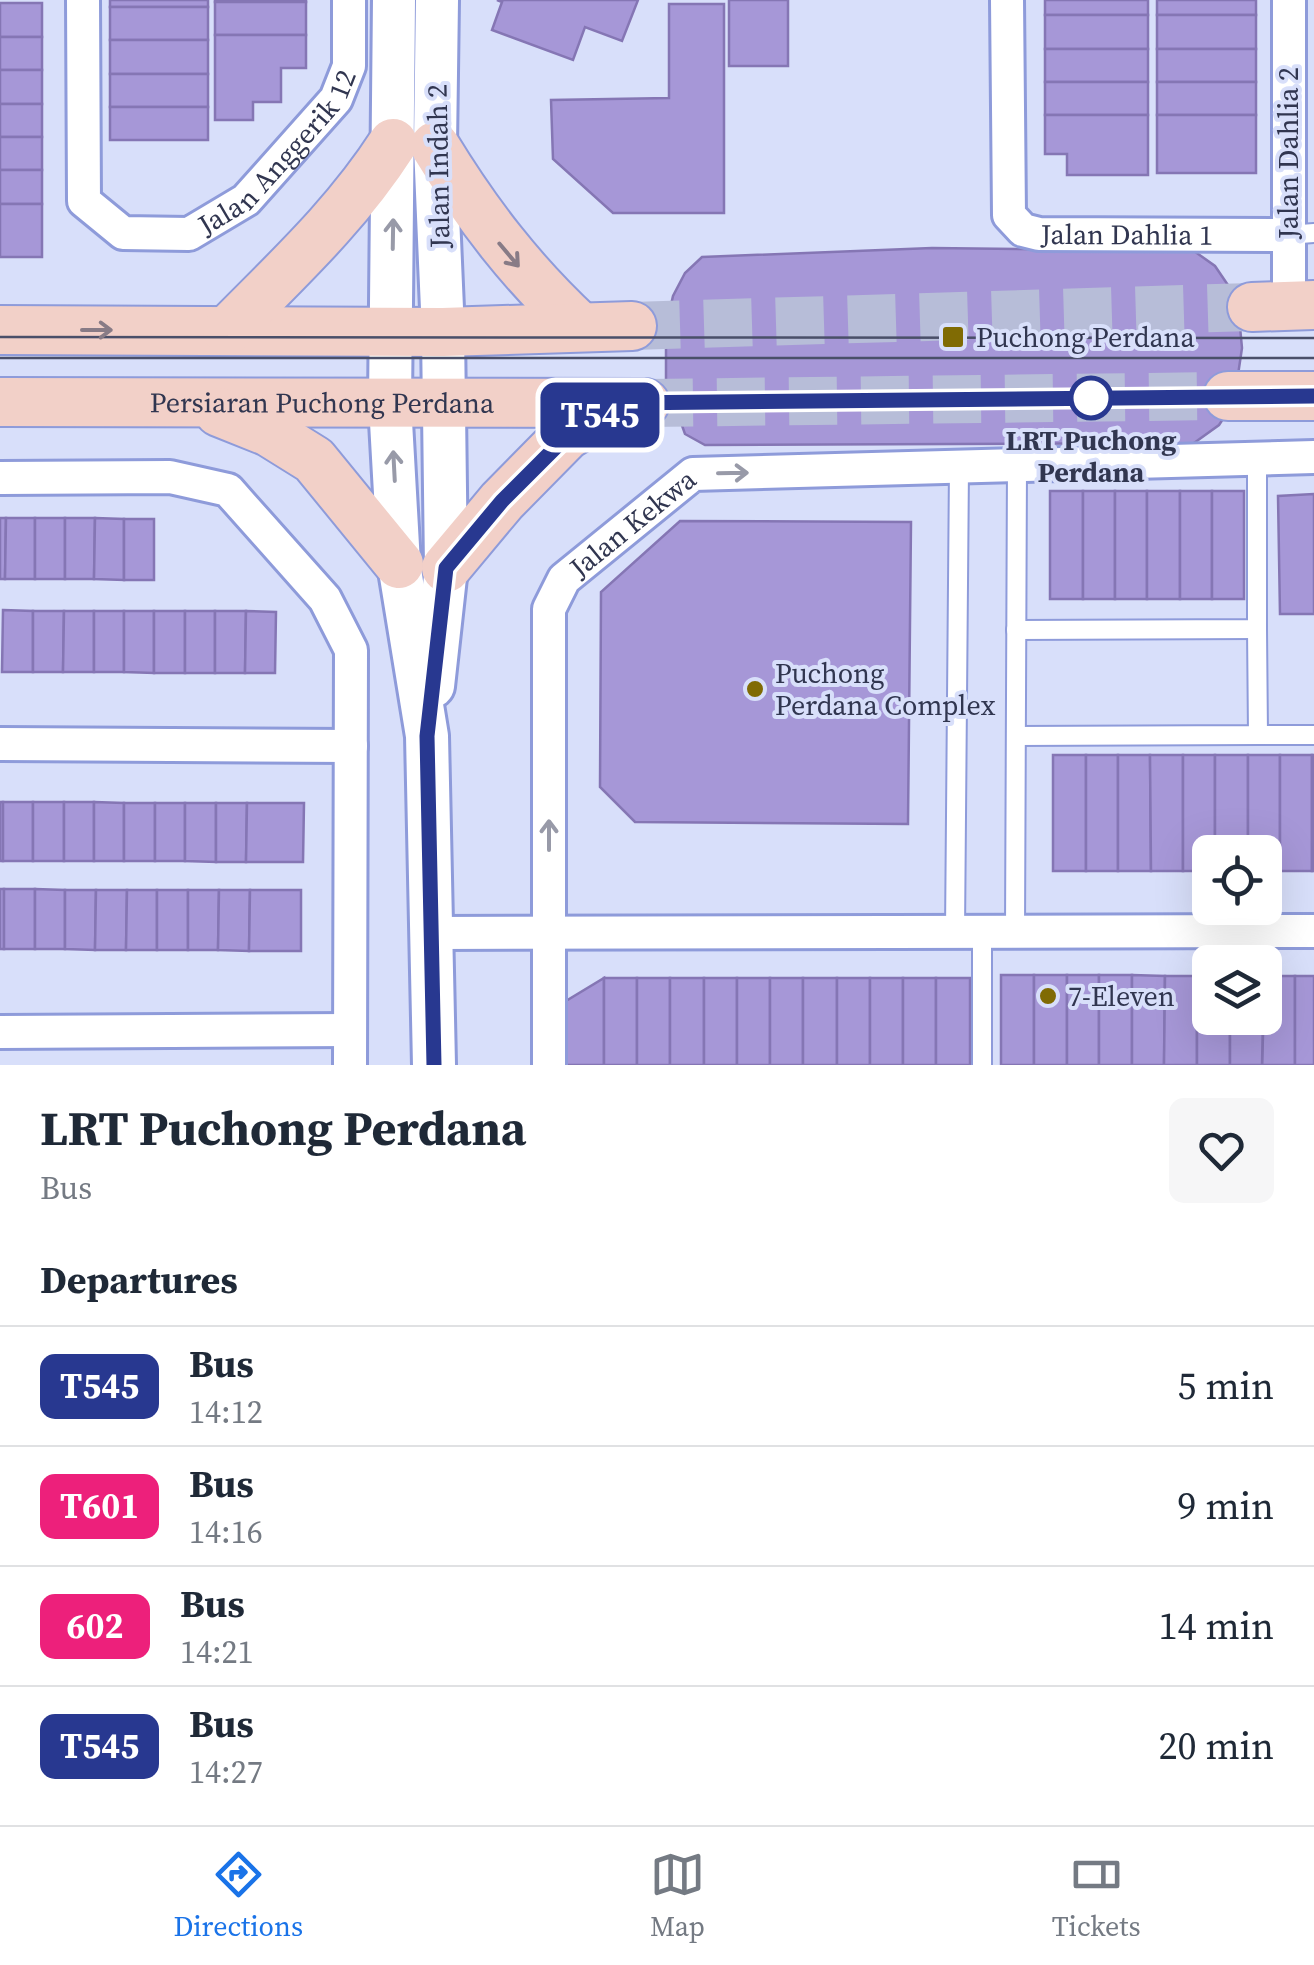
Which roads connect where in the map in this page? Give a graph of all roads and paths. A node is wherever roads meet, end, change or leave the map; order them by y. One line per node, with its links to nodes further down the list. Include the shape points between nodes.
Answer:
1 (84, 0): 2 (street, Jalan Anggerik 12, via 84,201 122,233 189,234 246,200 336,98 349,66)
2 (349, 0)
3 (394, 0): 7 (street, Jalan Indah 2)
4 (437, 0): 7 (street, Jalan Indah 2)
5 (1007, 0): 8 (street, Jalan Dahlia 1, via 1009,215 1022,230)
6 (1289, 0): 8 (street, Jalan Dahlia 2)
7 (414, 145): 11 (main road, one-way to 11, via 530,280); 13 (main road, via 366,185); 14 (street, Jalan Indah 2, one-way to 7); 15 (street, Jalan Indah 2)
8 (1301, 234): 9 (street, Jalan Dahlia 2)
9 (1285, 306)
10 (632, 326): 11 (main road)
11 (580, 327): 15 (main road)
12 (0, 330): 13 (main road, one-way to 13)
13 (227, 331): 14 (main road)
14 (392, 332): 15 (main road); 20 (street, Jalan Indah 2)
15 (444, 332): 21 (street, Jalan Indah 2)
16 (1228, 396): 17 (main road)
17 (1314, 396)
18 (0, 402): 19 (main road, Persiaran Puchong Perdana)
19 (196, 403): 20 (main road, Persiaran Puchong Perdana); 27 (main road, via 270,432 314,460)
20 (390, 404): 21 (main road, Persiaran Puchong Perdana); 27 (street, Jalan Indah 2, one-way to 20)
21 (443, 404): 28 (street, Jalan Indah 2); 28 (main road, Persiaran Puchong Perdana, via 632,403 568,435)
22 (1314, 458): 23 (street, Jalan Kekwa)
23 (1258, 459): 24 (street, Jalan Kekwa); 29 (lane)
24 (1016, 466): 25 (street, Jalan Kekwa); 30 (lane)
25 (959, 468): 38 (street, Jalan Kekwa, one-way to 25, via 549,609 564,580 693,474); 39 (lane)
26 (0, 478): 36 (street, via 170,477 228,490 325,599 351,650)
27 (399, 564): 33 (street, Jalan Indah 2)
28 (446, 568): 33 (street, Jalan Indah 2)
29 (1258, 629): 30 (lane); 31 (lane)
30 (1016, 630): 34 (lane)
31 (1258, 735): 32 (lane); 34 (lane)
32 (1314, 735)
33 (427, 736): 41 (street)
34 (1016, 736): 40 (lane)
35 (0, 744): 36 (street)
36 (351, 746): 42 (street)
37 (1314, 931): 40 (street)
38 (549, 932): 39 (street); 41 (street); 46 (street, Jalan Kekwa)
39 (968, 932): 40 (street); 47 (lane)
40 (1015, 932)
41 (435, 933): 45 (street)
42 (350, 1030): 43 (street); 44 (street)
43 (0, 1032)
44 (350, 1065)
45 (434, 1065)
46 (549, 1065)
47 (982, 1065)

